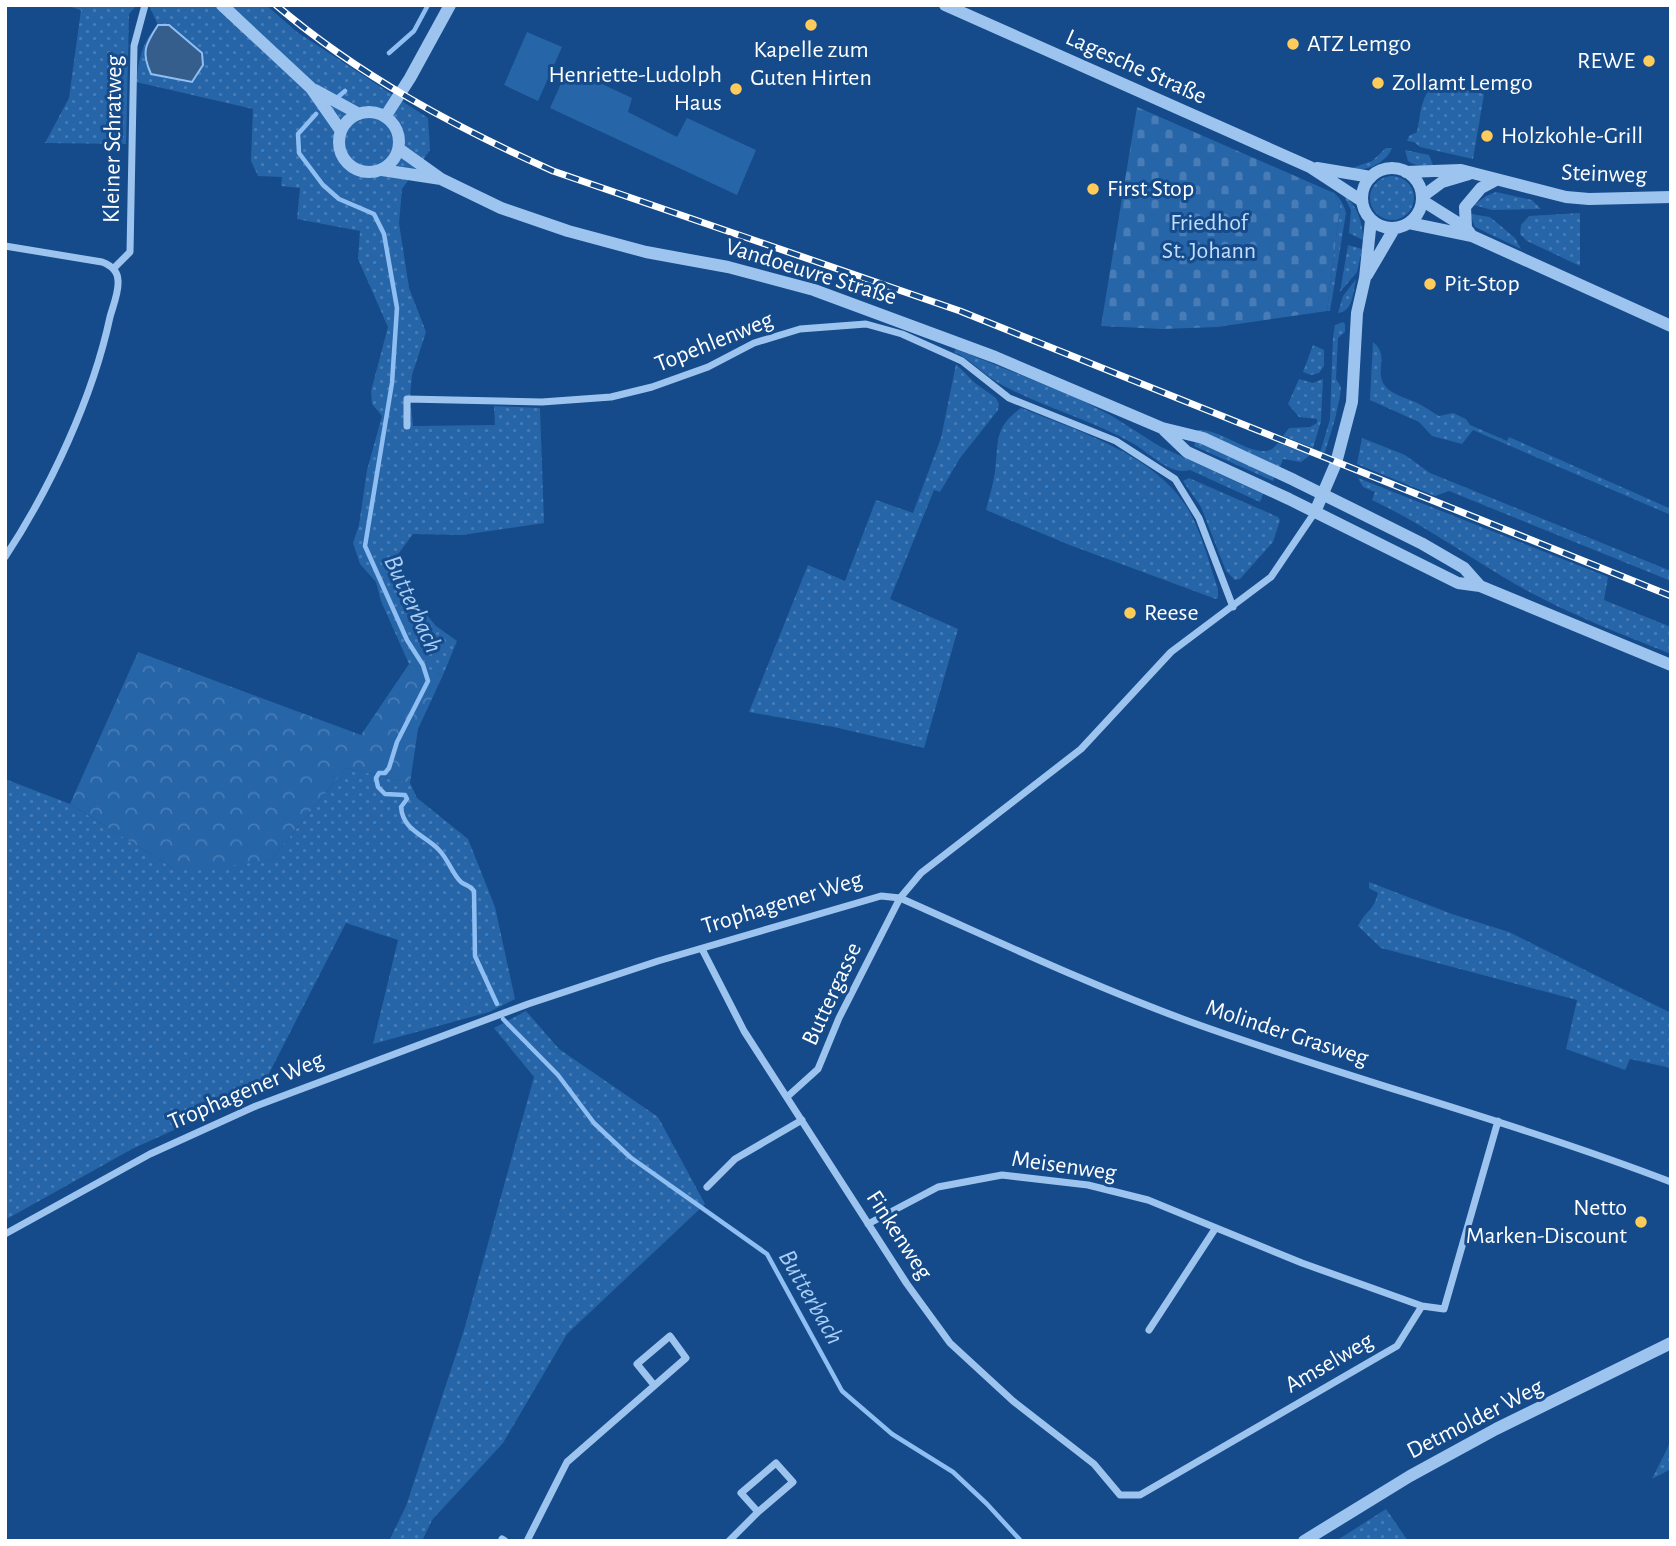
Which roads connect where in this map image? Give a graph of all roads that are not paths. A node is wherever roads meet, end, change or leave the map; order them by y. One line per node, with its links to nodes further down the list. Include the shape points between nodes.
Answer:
1 (145, 5): 25 (street, Kleiner Schratweg, via 134,46 130,252)
2 (222, 5): 5 (street)
3 (450, 5): 7 (street)
4 (945, 5): 10 (street, Lagesche Straße)
5 (311, 88): 6 (street); 8 (street)
6 (359, 114): 7 (street); 8 (street)
7 (385, 117): 9 (street, via 396,128)
8 (341, 131): 11 (street, via 340,149 349,164 365,172)
9 (399, 149): 11 (street, via 393,162); 15 (street, Vandoeuvre Straße)
10 (1310, 167): 14 (street, Lagesche Straße); 19 (street, Lagesche Straße)
11 (382, 170): 15 (street, Vandoeuvre Straße)
12 (1406, 172): 13 (street, Steinweg); 14 (street, via 1387,169); 18 (street, via 1418,183)
13 (1473, 173): 16 (street, Steinweg); 18 (street, via 1442,181)
14 (1371, 177): 19 (street, via 1362,191)
15 (441, 179): 29 (street, Vandoeuvre Straße, via 501,208 568,231 814,290 984,353)
16 (1496, 180): 17 (street, Steinweg, via 1566,197); 23 (street, via 1481,188 1465,207)
17 (1671, 197)
18 (1423, 198): 21 (street); 23 (street)
19 (1362, 201): 20 (street)
20 (1371, 220): 22 (street); 26 (street, Trophagener Weg)
21 (1409, 223): 22 (street); 23 (street)
22 (1394, 229): 26 (street, Trophagener Weg)
23 (1469, 232): 27 (street)
24 (5, 246): 25 (street, via 102,262)
25 (114, 268): 32 (street, Kleiner Schratweg, via 118,281 104,349 77,421)
26 (1365, 278): 30 (street, Trophagener Weg, via 1357,313 1352,402)
27 (1671, 326)
28 (407, 426): 34 (street, Topehlenweg, via 407,399 542,402 611,397 652,387 754,343 800,329 866,324 902,334 962,361 1009,398 1116,441 1175,479 1199,517)
29 (1162, 428): 30 (street, Vandoeuvre Straße, via 1203,438); 31 (street, Vandoeuvre Straße, via 1187,452)
30 (1324, 494): 31 (street, Trophagener Weg); 33 (street, Vandoeuvre Straße, via 1464,568)
31 (1315, 512): 33 (street, Vandoeuvre Straße, via 1458,583); 34 (street, Trophagener Weg, via 1271,577)
32 (5, 557)
33 (1480, 586): 35 (street)
34 (1233, 607): 36 (street, Trophagener Weg, via 1171,652 1081,749 921,873)
35 (1671, 665)
36 (900, 898): 37 (street, Trophagener Weg, via 881,896); 38 (street, Buttergasse, via 818,1069); 40 (street, Molinder Grasweg, via 1186,1020)
37 (702, 949): 38 (street, Finkenweg, via 744,1031); 45 (street, Trophagener Weg, via 528,1004 256,1106 150,1154)
38 (787, 1097): 39 (street, Finkenweg)
39 (802, 1120): 42 (street, via 735,1159); 43 (street, Finkenweg)
40 (1498, 1121): 41 (street, Molinder Grasweg); 46 (street, via 1444,1310)
41 (1671, 1182)
42 (707, 1187)
43 (868, 1224): 44 (street, Meisenweg, via 938,1187 1002,1175 1088,1185 1148,1200); 50 (street, Finkenweg, via 950,1343 1013,1401 1094,1464)
44 (1215, 1229): 46 (street, Meisenweg); 47 (street)
45 (5, 1234)
46 (1422, 1306): 50 (street, Amselweg, via 1397,1346 1140,1495)
47 (1149, 1330)
48 (1671, 1343): 54 (street, Detmolder Weg, via 1410,1476)
49 (654, 1385): 49 (street, via 637,1364 670,1336 686,1358); 52 (street, via 567,1462)
50 (1121, 1495)
51 (758, 1512): 51 (street, via 793,1482 776,1463 741,1493); 53 (street)
52 (527, 1541)
53 (729, 1541)
54 (1304, 1541)

